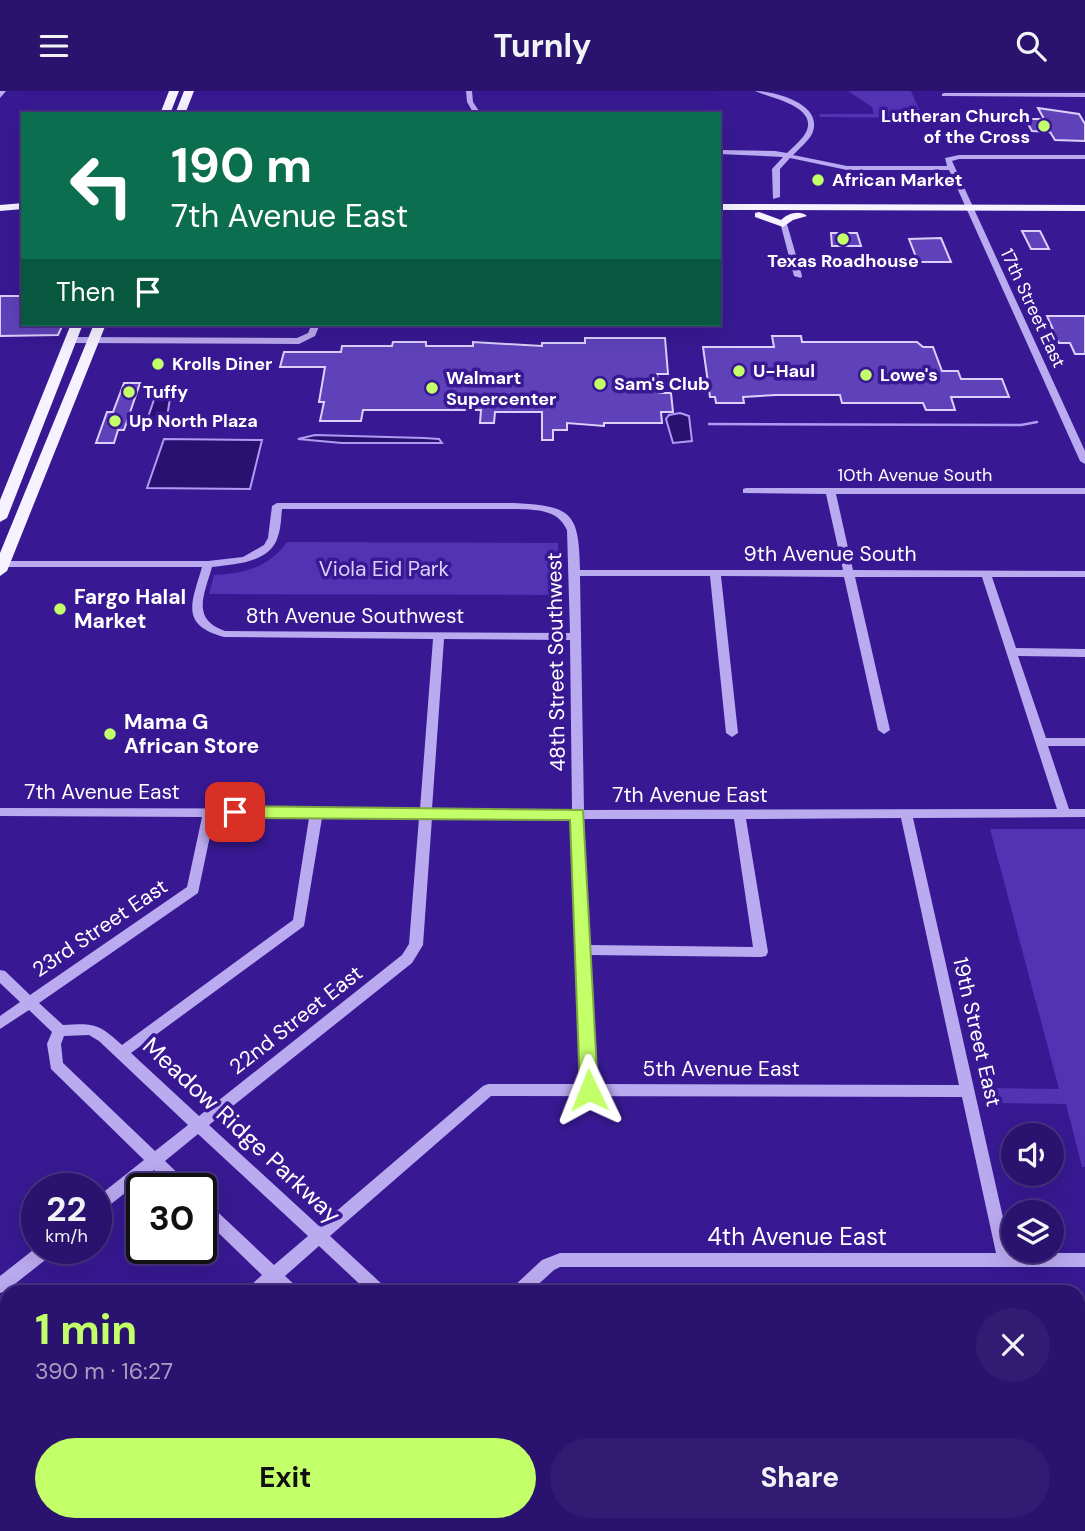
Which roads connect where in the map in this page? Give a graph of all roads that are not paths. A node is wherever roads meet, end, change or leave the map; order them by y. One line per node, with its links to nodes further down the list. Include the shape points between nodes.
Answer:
1 (3, 91): 7 (street)
2 (469, 91): 11 (street)
3 (758, 91): 13 (street, via 805,111 811,123 808,135)
4 (180, 94): 8 (main road); 9 (main road); 10 (main road)
5 (944, 95): 6 (street)
6 (1085, 95)
7 (0, 96)
8 (166, 112)
9 (171, 112)
10 (180, 112)
11 (477, 112)
12 (721, 152): 13 (street)
13 (785, 156): 15 (street, via 848,168); 23 (street, via 775,175)
14 (1085, 157): 15 (street, via 951,158)
15 (950, 167): 24 (street, 17th Street East)
16 (21, 206): 17 (main road)
17 (0, 207)
18 (867, 207): 23 (main road); 23 (main road); 24 (main road)
19 (1085, 208): 24 (main road)
20 (721, 211): 23 (main road)
21 (721, 211): 22 (main road)
22 (759, 211): 23 (main road); 23 (main road, via 771,204)
23 (780, 211): 24 (main road, via 790,217); 28 (street)
24 (971, 211): 27 (main road); 37 (street, 17th Street East)
25 (0, 214): 26 (main road)
26 (21, 214)
27 (1085, 215)
28 (798, 276)
29 (76, 326): 32 (main road)
30 (99, 326): 33 (main road)
31 (315, 326): 33 (street, via 312,334 299,341)
32 (71, 340): 33 (street); 34 (main road)
33 (93, 340): 36 (main road)
34 (52, 386): 35 (main road); 36 (main road, via 54,398 41,436)
35 (31, 442): 41 (main road, via 38,444 42,453 30,481); 42 (main road)
36 (52, 443): 41 (main road)
37 (1085, 461)
38 (746, 491): 39 (street, 10th Avenue South)
39 (830, 491): 40 (street, 10th Avenue South); 47 (street)
40 (1085, 491)
41 (27, 504): 44 (main road)
42 (0, 518)
43 (208, 564): 44 (street); 45 (street, 48th Street Southwest, via 246,560 268,547 277,506 541,507 562,514 572,525); 50 (street, 8th Avenue Southwest, via 197,616 213,631)
44 (1, 567)
45 (574, 573): 46 (street, 9th Avenue South); 51 (street, 48th Street Southwest)
46 (715, 573): 47 (street, 9th Avenue South); 55 (street)
47 (849, 573): 48 (street, 9th Avenue South); 54 (street)
48 (986, 574): 49 (street, 9th Avenue South); 52 (street)
49 (1085, 574)
50 (439, 636): 51 (street, 8th Avenue Southwest); 63 (street, 22nd Street East)
51 (575, 637): 64 (street, 48th Street Southwest)
52 (1012, 652): 53 (street); 56 (street)
53 (1085, 653)
54 (884, 730)
55 (732, 733)
56 (1041, 742): 57 (street); 60 (street)
57 (1085, 742)
58 (0, 811): 59 (street, 7th Avenue East)
59 (209, 812): 62 (street, 7th Avenue East); 69 (street, 23rd Street East, via 193,890)
60 (1064, 812): 61 (street, 7th Avenue East); 65 (street, 7th Avenue East)
61 (1085, 813)
62 (316, 814): 63 (street, 7th Avenue East); 72 (street, via 299,922)
63 (426, 814): 64 (street, 7th Avenue East); 75 (street, 22nd Street East, via 415,945 407,959)
64 (578, 814): 66 (street, 7th Avenue East); 67 (street, 48th Street Southwest)
65 (906, 814): 66 (street, 7th Avenue East); 74 (street, 19th Street East)
66 (739, 815): 67 (street, via 761,952)
67 (585, 950): 73 (street, 48th Street Southwest)
68 (0, 975): 69 (street)
69 (29, 1002): 70 (street, 23rd Street East); 71 (street)
70 (0, 1023)
71 (61, 1031): 72 (street, Meadow Ridge Parkway, via 91,1029); 76 (street, via 54,1044 56,1065)
72 (122, 1052): 75 (street, Meadow Ridge Parkway)
73 (589, 1090): 74 (street, 5th Avenue East); 80 (street, 5th Avenue East, via 488,1090)
74 (968, 1091): 81 (street, 19th Street East)
75 (198, 1124): 76 (street, 22nd Street East); 80 (street, Meadow Ridge Parkway)
76 (153, 1159): 77 (street); 78 (street, 22nd Street East)
77 (167, 1173)
78 (112, 1194)
79 (217, 1221): 86 (street)
80 (319, 1236): 86 (street, 5th Avenue East); 90 (street, Meadow Ridge Parkway)
81 (1001, 1242)
82 (1001, 1260): 91 (street, 4th Avenue East, via 560,1260)
83 (1064, 1260): 84 (street, 4th Avenue East)
84 (1085, 1260)
85 (28, 1264): 87 (street)
86 (274, 1276): 88 (street, 5th Avenue East); 89 (street)
87 (1, 1285)
88 (263, 1285)
89 (284, 1285)
90 (372, 1285)
91 (526, 1285)

